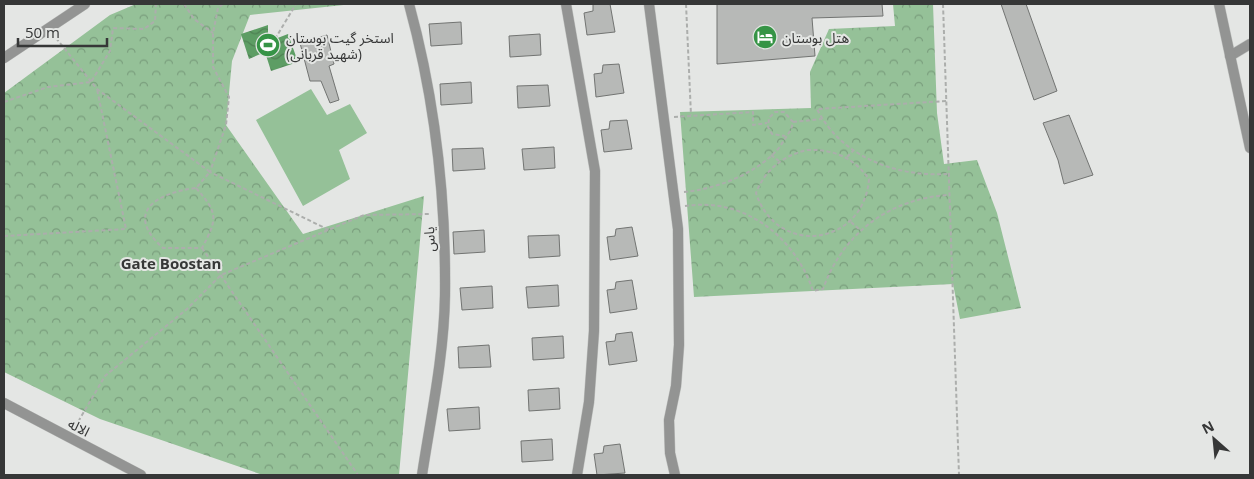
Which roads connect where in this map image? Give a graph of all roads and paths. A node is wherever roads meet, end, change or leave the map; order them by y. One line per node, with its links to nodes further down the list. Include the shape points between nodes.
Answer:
1 (85, 4): 12 (street)
2 (156, 4): 18 (path, via 155,22 144,29 113,28 110,51)
3 (184, 4): 13 (path, via 194,19)
4 (223, 4): 13 (path, via 218,8)
5 (296, 4): 14 (path)
6 (409, 4): 39 (street, یاس, via 427,77 440,156)
7 (566, 4): 53 (street, via 595,171 593,349 589,402)
8 (649, 4): 23 (street)
9 (686, 4): 22 (path)
10 (943, 4): 20 (path)
11 (1219, 4): 16 (street)
12 (48, 29): 17 (street); 18 (path)
13 (213, 33): 33 (path, via 213,68 229,98 226,126)
14 (275, 39)
15 (1250, 44): 16 (street)
16 (1230, 56): 28 (street)
17 (4, 58)
18 (91, 82): 19 (path); 21 (path, via 48,87)
19 (97, 89): 33 (path); 45 (path, via 126,229)
20 (946, 101): 24 (path, via 817,109); 34 (path)
21 (4, 102)
22 (691, 115): 23 (path); 26 (path, via 753,112 753,125)
23 (664, 118): 36 (street)
24 (822, 119): 25 (path); 29 (path)
25 (792, 122): 26 (path, via 788,114 780,111 771,115); 27 (path, via 791,130)
26 (768, 123): 27 (path, via 772,134)
27 (785, 136): 30 (path, via 779,148)
28 (1250, 148)
29 (853, 151): 31 (path); 34 (path, via 904,172)
30 (771, 154): 32 (path); 36 (path, via 725,182)
31 (847, 157): 32 (path, via 827,150 812,150 797,152); 40 (path, via 869,179 862,206)
32 (779, 161): 41 (path, via 765,175 756,193 763,210)
33 (210, 172): 35 (path); 43 (path)
34 (948, 174): 37 (path)
35 (196, 188): 46 (path, via 211,206 214,226); 46 (path, via 174,190 153,200 146,215 150,236 163,248)
36 (673, 193): 38 (street)
37 (948, 195): 44 (path, via 921,198 895,207); 55 (path)
38 (675, 207): 42 (path, via 704,204 732,209); 54 (street, via 680,318 676,386 669,420 670,453)
39 (442, 213): 43 (path, via 364,215); 52 (street, یاس, via 445,296 439,367)
40 (850, 222): 41 (path, via 834,232 815,236 798,235); 44 (path)
41 (774, 223): 42 (path)
42 (770, 228): 44 (path, via 797,256 813,290 824,289 842,252)
43 (329, 230): 47 (path)
44 (860, 230)
45 (4, 236)
46 (202, 248): 47 (path)
47 (221, 275): 49 (path, via 187,309 105,376); 51 (path)
48 (4, 403): 49 (street, الاله)
49 (68, 438): 50 (street, الاله)
50 (142, 475)
51 (358, 475)
52 (422, 475)
53 (577, 475)
54 (675, 475)
55 (959, 475)

